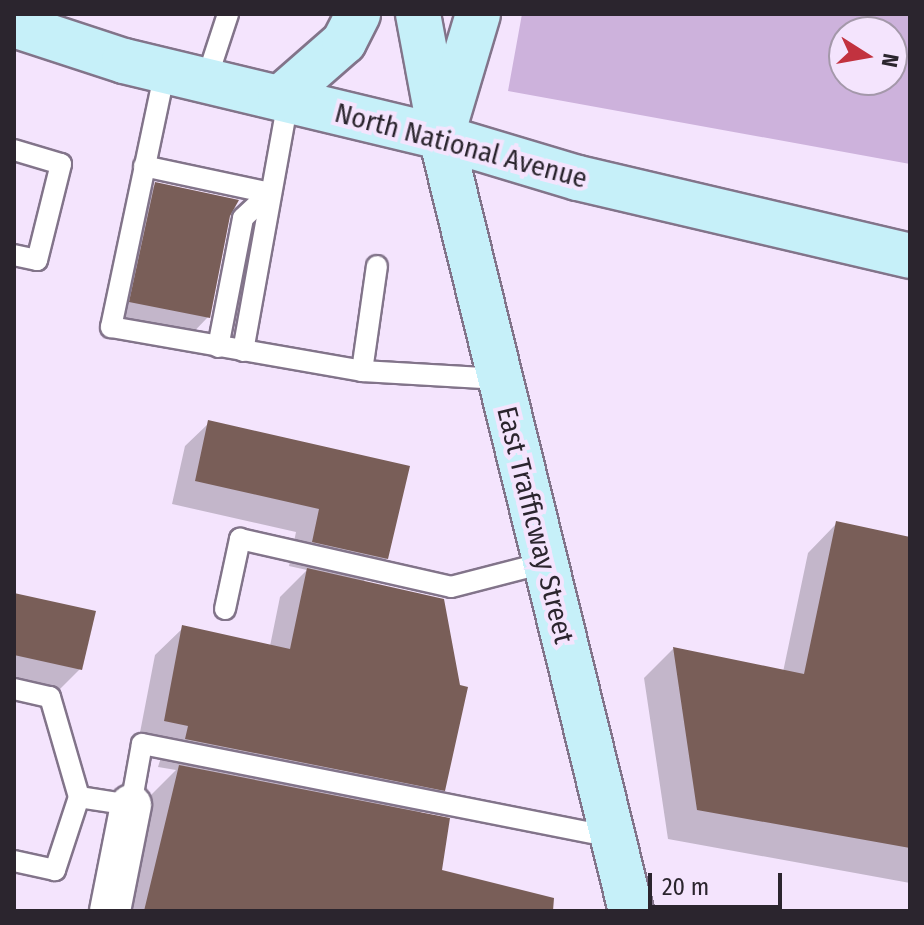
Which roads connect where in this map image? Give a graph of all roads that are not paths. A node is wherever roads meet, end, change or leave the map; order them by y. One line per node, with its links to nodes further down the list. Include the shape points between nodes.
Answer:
1 (228, 14): 6 (lane)
2 (358, 14): 7 (main road, via 344,42)
3 (418, 14): 8 (main road, East Trafficway Street)
4 (478, 14): 8 (main road)
5 (14, 25): 6 (main road, North National Avenue)
6 (186, 76): 7 (main road, North National Avenue); 10 (lane)
7 (284, 99): 8 (main road, North National Avenue); 11 (lane)
8 (441, 137): 13 (main road, North National Avenue, via 578,178); 18 (main road, East Trafficway Street)
9 (14, 150): 12 (lane, via 61,164 37,260)
10 (144, 166): 11 (lane); 15 (lane, via 111,327)
11 (270, 193): 15 (lane, via 243,218); 16 (lane)
12 (14, 255)
13 (910, 256)
14 (377, 266): 17 (lane)
15 (218, 347): 16 (lane)
16 (243, 351): 17 (lane)
17 (362, 371): 18 (lane)
18 (500, 379): 19 (main road, East Trafficway Street)
19 (544, 563): 20 (lane, via 451,587 240,539); 24 (main road, East Trafficway Street)
20 (225, 609)
21 (14, 689): 22 (lane, via 50,697)
22 (79, 797): 23 (lane); 25 (lane, via 55,870)
23 (131, 805): 24 (lane, via 142,744); 26 (street)
24 (611, 837): 27 (main road, East Trafficway Street)
25 (14, 861)
26 (110, 911)
27 (631, 911)

